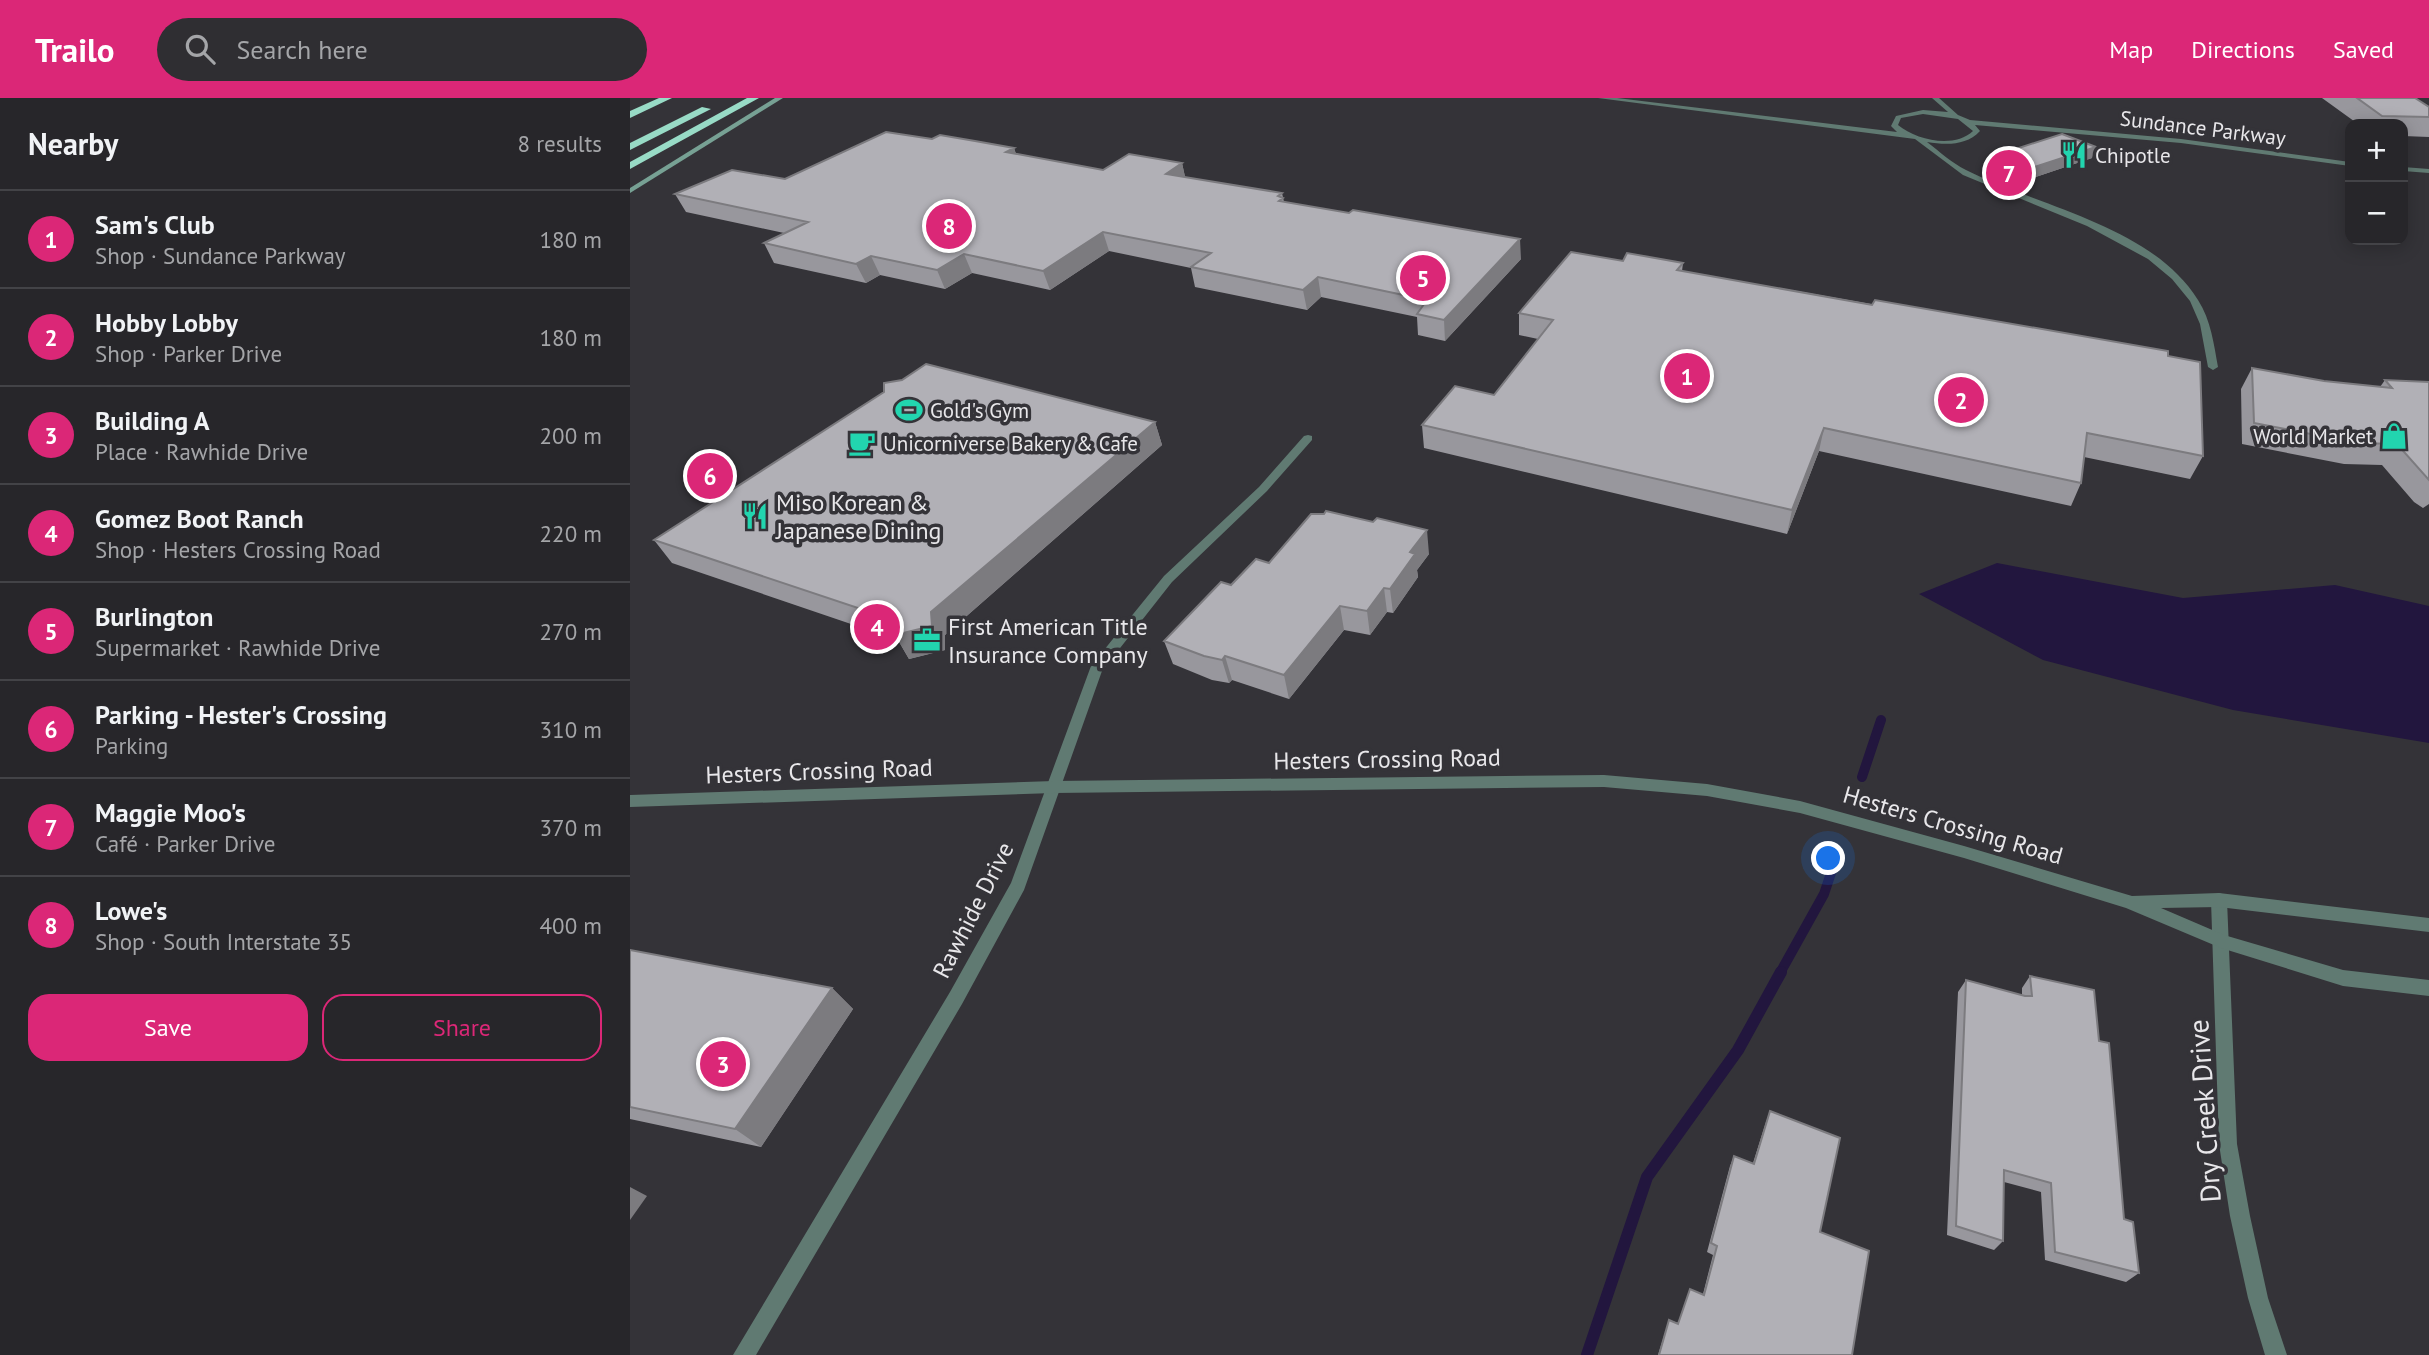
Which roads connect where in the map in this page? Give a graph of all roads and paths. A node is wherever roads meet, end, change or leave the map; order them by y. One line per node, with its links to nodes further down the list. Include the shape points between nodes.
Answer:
1 (667, 98): 8 (highway)
2 (754, 98): 24 (highway)
3 (780, 98): 16 (main road)
4 (1601, 98): 12 (street)
5 (1936, 98): 9 (street)
6 (716, 104): 21 (highway)
7 (1908, 105): 10 (street)
8 (630, 115)
9 (1956, 116): 10 (street, via 1923,112); 13 (street, Sundance Parkway)
10 (1896, 117): 17 (street, via 1894,126)
11 (1871, 120): 12 (street)
12 (1808, 122): 17 (street)
13 (1970, 122): 14 (street, Sundance Parkway); 20 (street, via 1977,131)
14 (2052, 131): 15 (street, Sundance Parkway); 23 (street, Sundance Parkway, via 2181,141)
15 (2005, 134)
16 (724, 135): 27 (main road); 28 (main road)
17 (1906, 135): 19 (street)
18 (1982, 136): 20 (street)
19 (1919, 139): 20 (street); 22 (street)
20 (1967, 139): 22 (street)
21 (630, 147)
22 (1945, 158): 29 (street, via 1966,173 2105,232 2149,257 2193,300 2207,329)
23 (2345, 163)
24 (630, 166)
25 (2408, 169): 26 (street)
26 (2429, 171)
27 (630, 182)
28 (630, 191)
29 (2213, 366)
30 (1308, 438): 31 (street, Rawhide Drive, via 1263,489 1168,579 1096,669)
31 (1054, 788): 32 (street, Hesters Crossing Road); 34 (street, Hesters Crossing Road, via 1604,781 1707,790 1800,807); 38 (street, Rawhide Drive, via 1018,885)
32 (630, 802)
33 (2219, 900): 34 (street, Hesters Crossing Road); 35 (street, Hesters Crossing Road); 36 (street, Dry Creek Drive)
34 (2129, 902): 36 (street, Hesters Crossing Road)
35 (2429, 925)
36 (2221, 941): 37 (street, Hesters Crossing Road, via 2343,978); 39 (street, Dry Creek Drive, via 2228,1144 2242,1228)
37 (2429, 988)
38 (744, 1355)
39 (2276, 1355)

